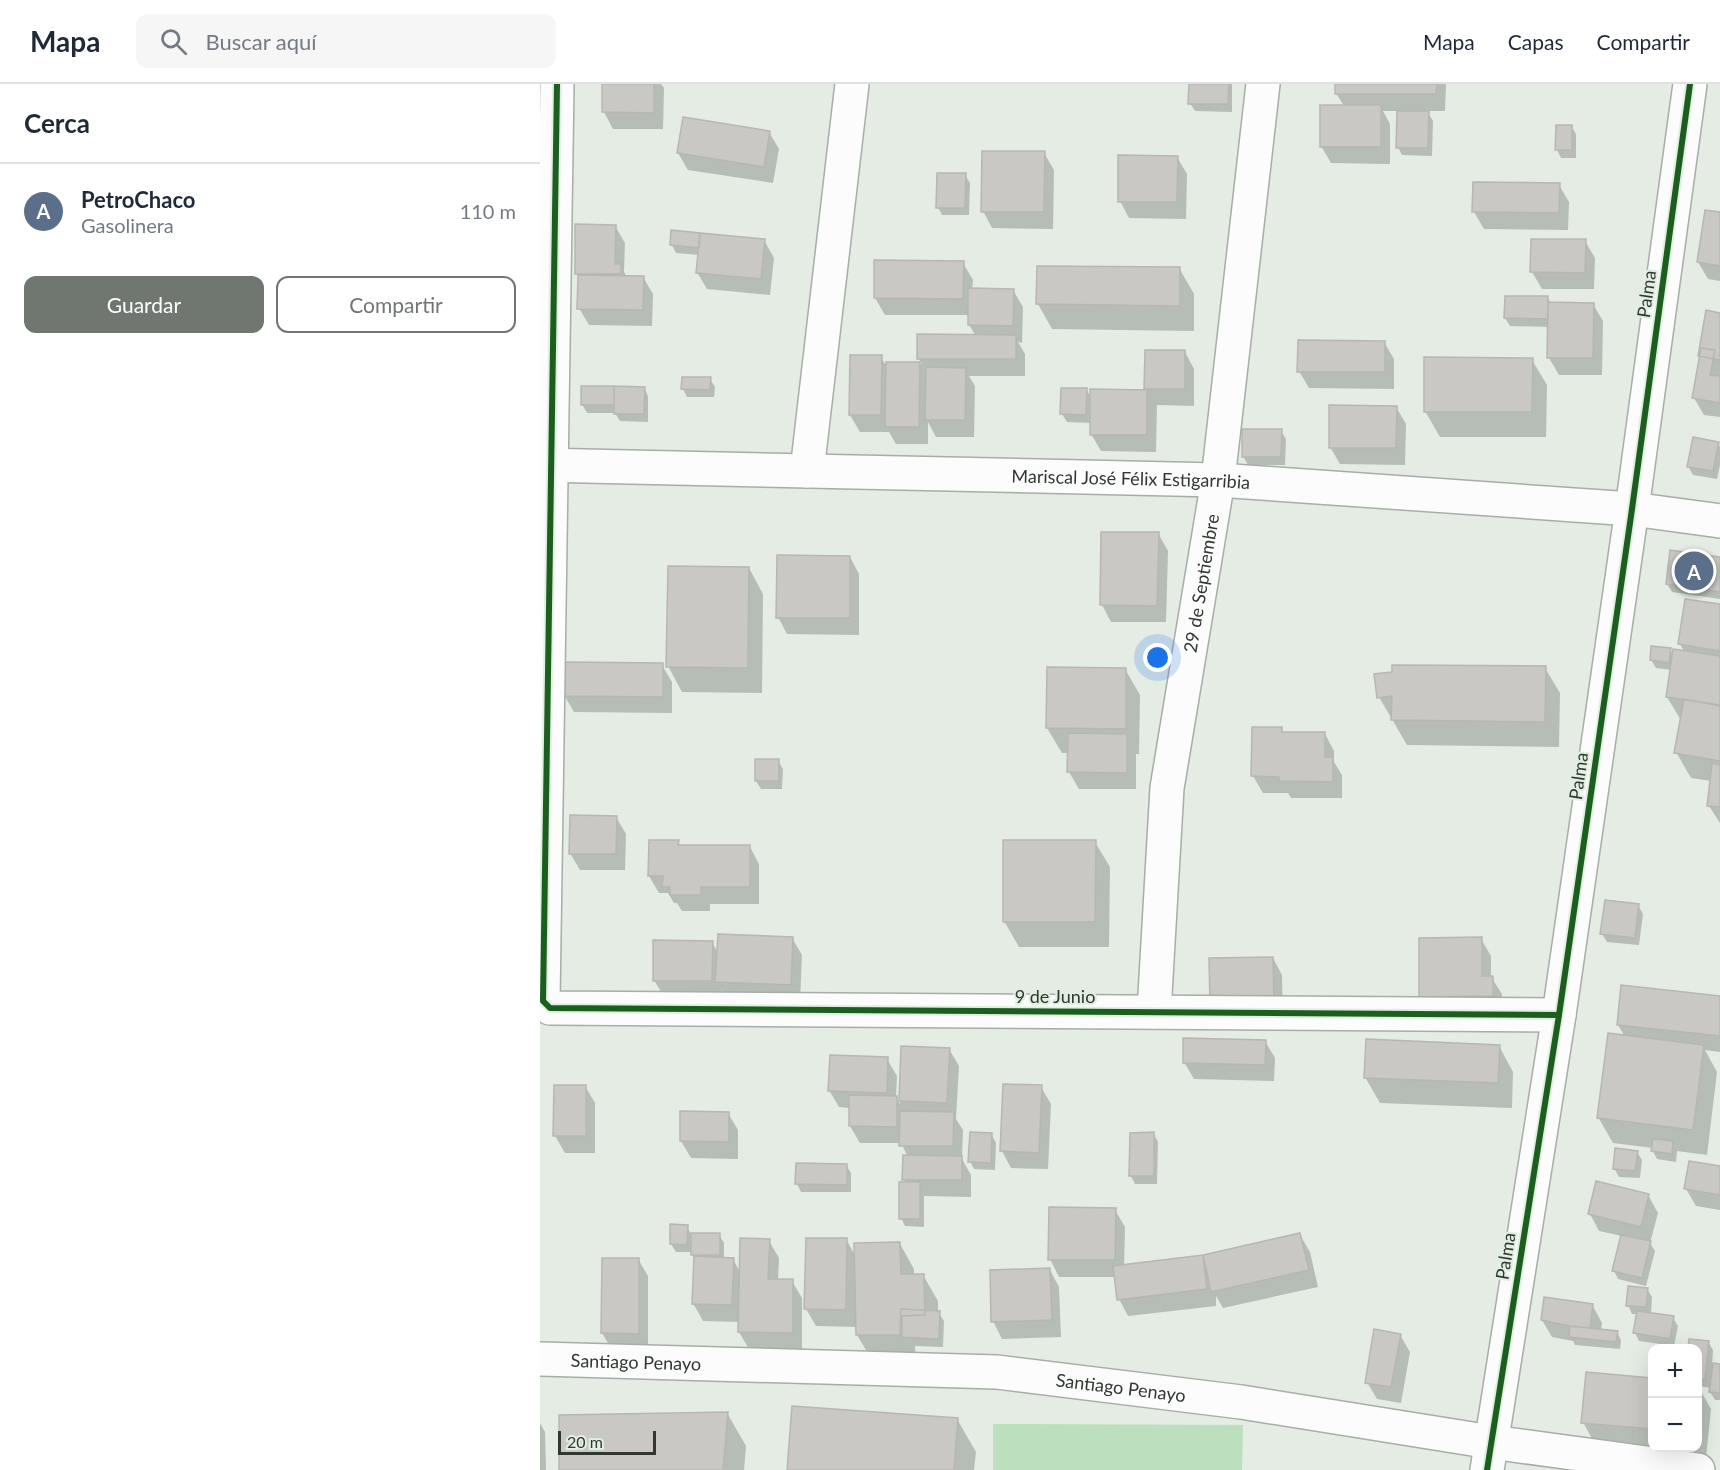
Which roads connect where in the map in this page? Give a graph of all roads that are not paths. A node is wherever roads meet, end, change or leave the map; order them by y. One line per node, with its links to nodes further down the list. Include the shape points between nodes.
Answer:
1 (557, 84): 5 (street)
2 (852, 84): 6 (street)
3 (1263, 84): 7 (street, 29 de Septiembre)
4 (1690, 84): 8 (street, Palma)
5 (546, 465): 6 (street, Mariscal José Félix Estigarribia); 10 (street, 9 de Junio, via 543,1001 550,1008)
6 (807, 471): 7 (street, Mariscal José Félix Estigarribia)
7 (1218, 480): 8 (street, Mariscal José Félix Estigarribia); 10 (street, 29 de Septiembre, via 1167,788)
8 (1632, 509): 9 (street, Mariscal José Félix Estigarribia); 11 (street, Palma)
9 (1720, 521)
10 (1154, 1012): 11 (street, 9 de Junio)
11 (1559, 1016): 13 (street, Palma)
12 (540, 1359): 13 (street, Santiago Penayo, via 997,1372 1241,1402)
13 (1489, 1456): 14 (street, Santiago Penayo)
14 (1698, 1470)

